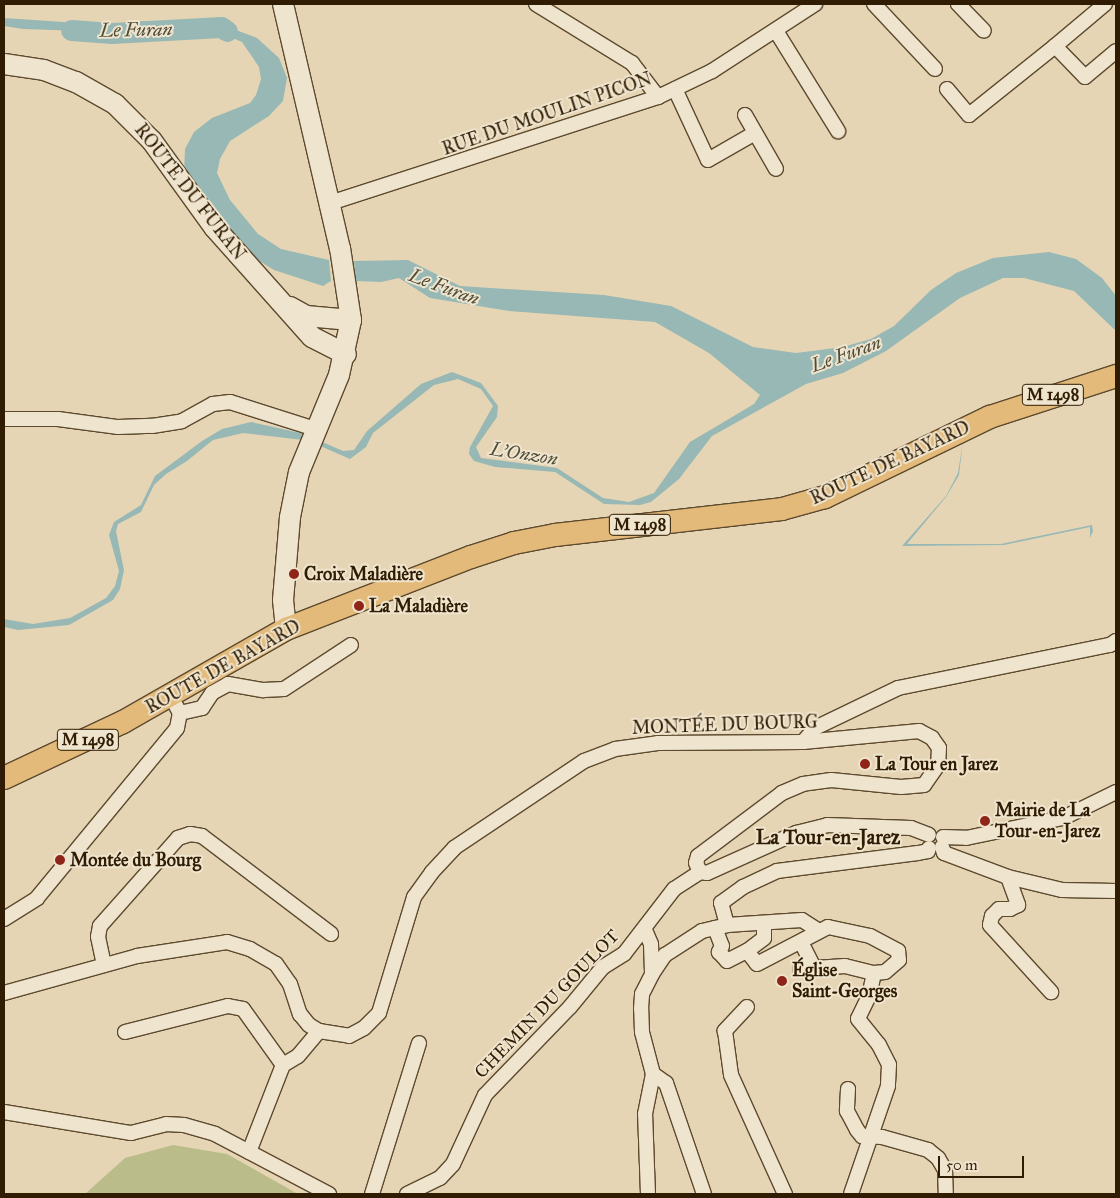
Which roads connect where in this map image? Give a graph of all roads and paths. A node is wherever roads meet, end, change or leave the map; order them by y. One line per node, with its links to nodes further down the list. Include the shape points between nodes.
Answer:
1 (283, 4): 21 (main road)
2 (294, 4): 21 (main road, via 323,138)
3 (536, 4): 16 (street, via 632,63)
4 (815, 4): 8 (street, RUE DU MOULIN PICON)
5 (874, 4): 13 (street)
6 (958, 4): 9 (street)
7 (1105, 4): 10 (street)
8 (776, 31): 14 (street, RUE DU MOULIN PICON, via 712,71); 18 (street)
9 (984, 31)
10 (1056, 46): 11 (street, via 1085,77); 15 (street, via 969,115)
11 (1116, 51)
12 (4, 64): 22 (main road, ROUTE DU FURAN, via 44,70 76,82 115,104 152,141 214,227)
13 (935, 69)
14 (675, 89): 16 (street, RUE DU MOULIN PICON); 19 (street, via 708,160)
15 (947, 89)
16 (658, 97): 21 (street, RUE DU MOULIN PICON)
17 (745, 115): 19 (street)
18 (838, 131)
19 (755, 133): 20 (street)
20 (776, 169)
21 (330, 204): 23 (main road, via 348,288)
22 (284, 304): 23 (main road, ROUTE DU FURAN, via 306,316); 24 (main road, ROUTE DU FURAN, via 312,337)
23 (351, 320): 24 (main road)
24 (346, 354): 27 (main road)
25 (1116, 376): 28 (main road, ROUTE DE BAYARD / M 1498, via 990,417 826,496 782,509 514,543)
26 (4, 419): 27 (street, via 58,419 118,427 152,426 182,421 213,404 230,402)
27 (315, 429): 28 (main road, via 299,472 290,517 282,605)
28 (286, 629): 31 (main road, ROUTE DE BAYARD / M 1498)
29 (1116, 640): 32 (street, via 1110,645 898,688 815,728)
30 (351, 645): 31 (street, via 284,688 263,690 228,684 212,693 202,708)
31 (175, 704): 33 (main road, ROUTE DE BAYARD / M 1498); 39 (street, via 176,728 37,898)
32 (803, 742): 36 (street, MONTÉE DU BOURG, via 919,731 932,738 939,748 938,765 924,785 901,787 831,780 803,784 782,793 698,856 696,863); 53 (street, MONTÉE DU BOURG, via 658,743 615,749 584,761 454,848 414,898 379,1013 364,1028 349,1036)
33 (4, 778)
34 (1116, 792): 35 (street, via 1063,818)
35 (936, 841): 36 (street, CHEMIN DU GOULOT, via 911,828 827,825 796,833 707,873); 37 (street, via 944,853); 41 (street, via 928,851 918,854 777,871 743,887 721,903)
36 (700, 872): 42 (street, CHEMIN DU GOULOT, via 674,890 651,915)
37 (1008, 877): 38 (street, via 1062,890); 50 (street, via 1018,905 999,909 992,916 990,925)
38 (1116, 891)
39 (4, 919)
40 (764, 923): 41 (street); 43 (street, via 802,920); 46 (street, via 764,938)
41 (721, 926): 46 (street, via 722,946 719,952 727,961); 49 (street, via 702,931 665,955)
42 (645, 930): 49 (street, via 651,944); 64 (street, CHEMIN DU GOULOT, via 624,954 603,967 570,1007 485,1095 453,1164 440,1178)
43 (819, 931): 45 (street); 48 (street, via 828,927 870,936 898,951 900,960 885,972)
44 (331, 934): 47 (street, via 202,836 190,834 178,838 100,926 98,937)
45 (801, 942): 46 (street, via 758,964); 48 (street, via 807,968 845,966)
46 (747, 951)
47 (104, 965): 51 (street); 53 (street, via 137,956 228,942 250,949 276,964 290,984 300,1014)
48 (874, 973): 60 (street, via 869,996 858,1019 879,1045 889,1065 888,1086)
49 (652, 974): 57 (street, via 642,994 641,1009 642,1032)
50 (1052, 992)
51 (4, 993)
52 (747, 1007): 67 (street, via 725,1031 731,1075)
53 (319, 1031): 56 (street, via 298,1056)
54 (125, 1032): 56 (street, via 228,1006 243,1009)
55 (419, 1043): 63 (street)
56 (283, 1065): 61 (street)
57 (653, 1074): 65 (street, via 645,1114); 66 (street, via 666,1083)
58 (848, 1089): 60 (street, via 847,1111 851,1124 862,1136)
59 (4, 1112): 61 (street, via 131,1133 166,1124 184,1125 215,1134)
60 (872, 1138): 68 (street); 69 (street, via 882,1137 928,1150 945,1170)
61 (249, 1152): 62 (street)
62 (329, 1194)
63 (372, 1194)
64 (408, 1194)
65 (648, 1194)
66 (704, 1194)
67 (785, 1194)
68 (851, 1194)
69 (946, 1194)

